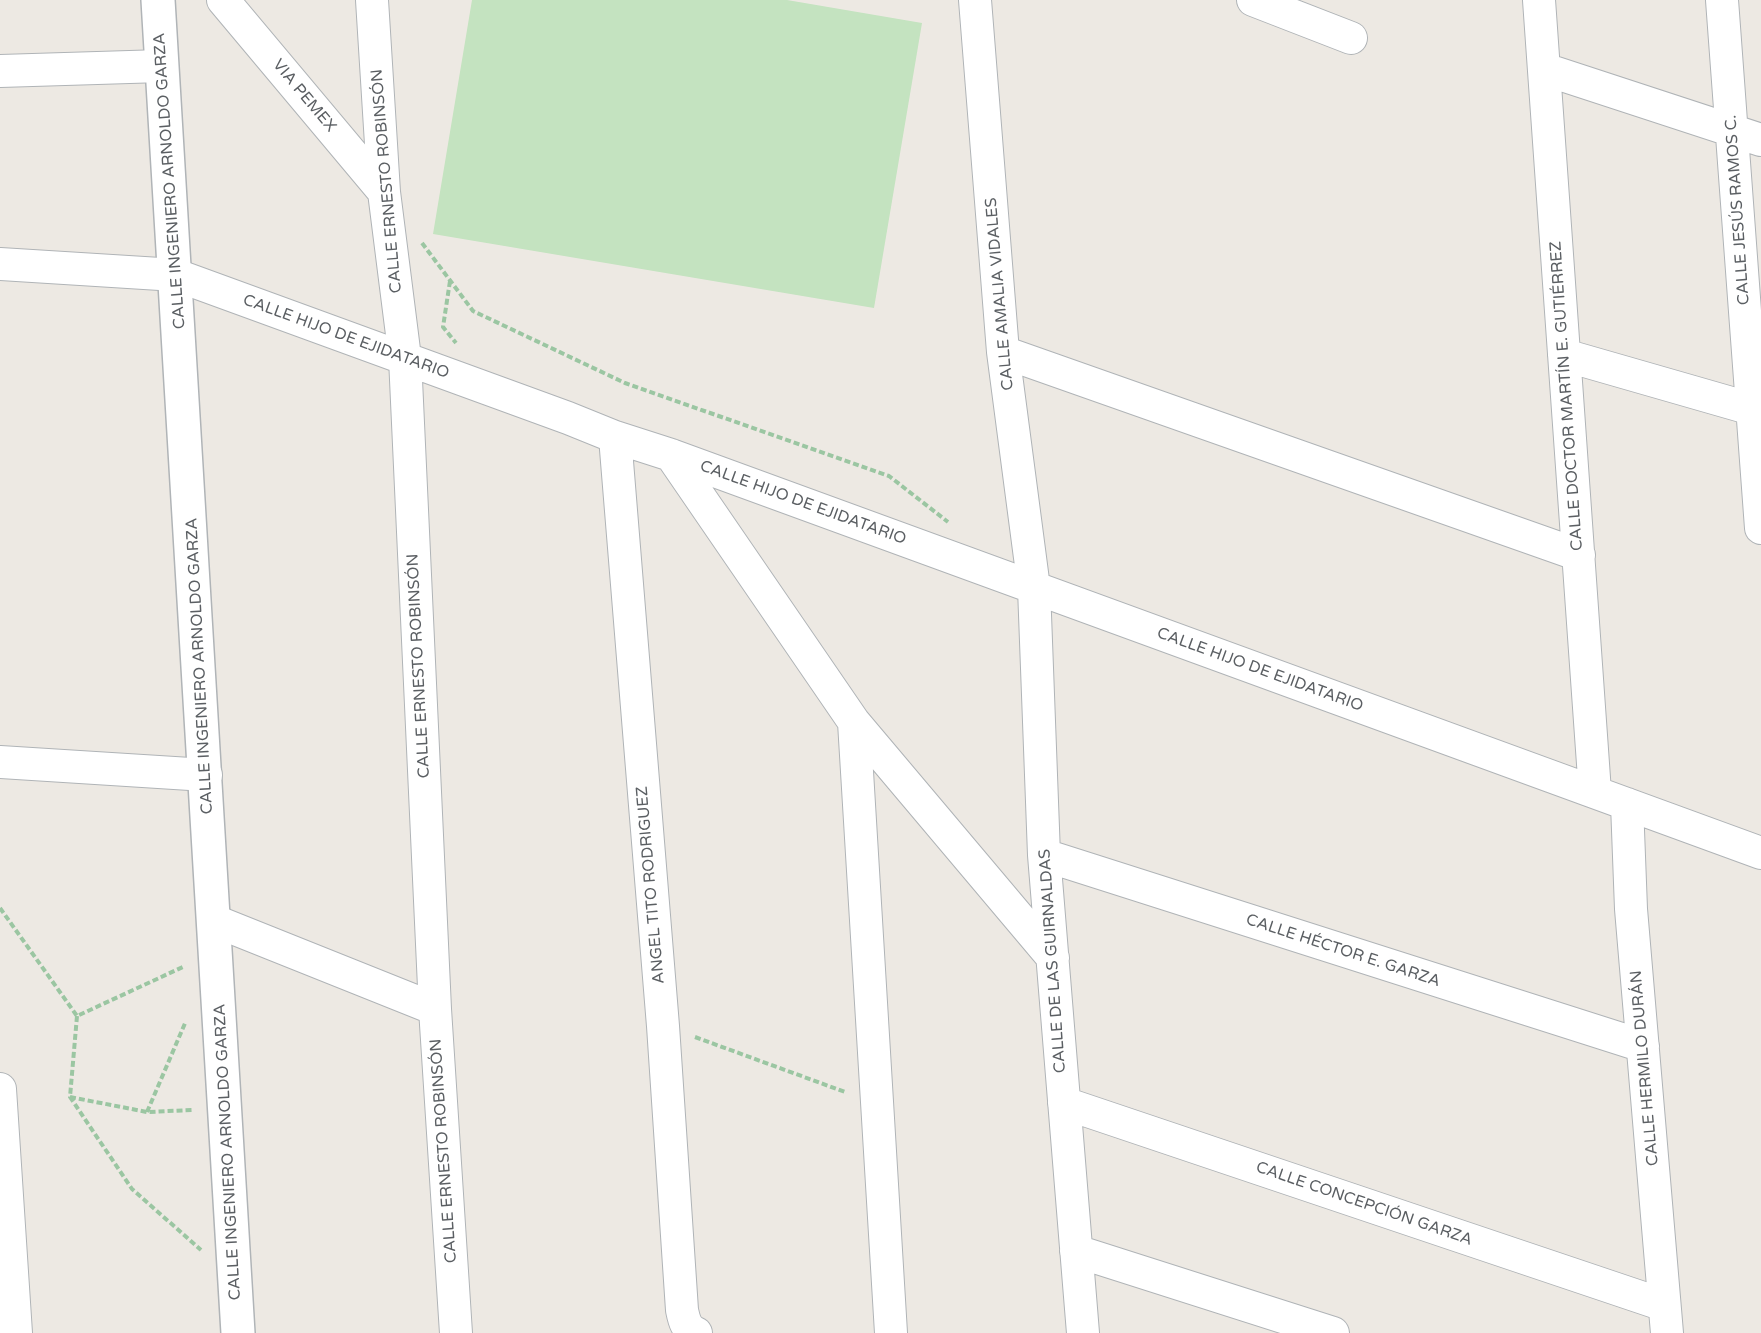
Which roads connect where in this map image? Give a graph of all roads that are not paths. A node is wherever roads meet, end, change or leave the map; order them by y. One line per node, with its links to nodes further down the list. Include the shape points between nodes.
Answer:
1 (158, 0): 9 (street, CALLE INGENIERO ARNOLDO GARZA)
2 (224, 0): 14 (street, VIA PEMEX)
3 (372, 0): 14 (street, CALLE ERNESTO ROBINSÓN)
4 (975, 0): 17 (street, CALLE AMALIA VIDALES)
5 (1253, 0): 8 (street)
6 (1539, 0): 10 (street, CALLE DOCTOR MARTÍN E. GUTIÉRREZ)
7 (1722, 0): 12 (street, CALLE JESÚS RAMOS C.)
8 (1351, 38)
9 (162, 66): 11 (street); 16 (street, CALLE INGENIERO ARNOLDO GARZA)
10 (1544, 69): 12 (street); 18 (street, CALLE DOCTOR MARTÍN E. GUTIÉRREZ)
11 (0, 71)
12 (1732, 131): 13 (street); 20 (street, CALLE JESÚS RAMOS C.)
13 (1761, 140)
14 (384, 192): 19 (street, CALLE ERNESTO ROBINSÓN)
15 (0, 264): 16 (street, CALLE HIJO DE EJIDATARIO)
16 (176, 276): 19 (street, CALLE HIJO DE EJIDATARIO); 28 (street, CALLE INGENIERO ARNOLDO GARZA)
17 (1003, 352): 24 (street); 25 (street, CALLE AMALIA VIDALES)
18 (1564, 356): 20 (street); 24 (street, CALLE DOCTOR MARTÍN E. GUTIÉRREZ)
19 (405, 358): 21 (street, CALLE HIJO DE EJIDATARIO); 35 (street, CALLE ERNESTO ROBINSÓN)
20 (1752, 409): 23 (street, CALLE JESÚS RAMOS C.)
21 (615, 437): 22 (street, CALLE HIJO DE EJIDATARIO); 41 (street, ANGEL TITO RODRIGUEZ, via 682,1310)
22 (671, 455): 25 (street, CALLE HIJO DE EJIDATARIO); 26 (street)
23 (1761, 528)
24 (1578, 555): 29 (street, CALLE DOCTOR MARTÍN E. GUTIÉRREZ)
25 (1034, 588): 29 (street, CALLE HIJO DE EJIDATARIO); 32 (street, CALLE DE LAS GUIRNALDAS)
26 (854, 722): 34 (street); 45 (street)
27 (0, 762): 28 (street)
28 (206, 776): 33 (street, CALLE INGENIERO ARNOLDO GARZA)
29 (1595, 792): 30 (street, CALLE HIJO DE EJIDATARIO)
30 (1627, 804): 31 (street, CALLE HIJO DE EJIDATARIO); 36 (street, CALLE HERMILO DURÁN)
31 (1761, 853)
32 (1044, 855): 34 (street, CALLE DE LAS GUIRNALDAS); 36 (street, CALLE HÉCTOR E. GARZA)
33 (215, 936): 35 (street); 43 (street, CALLE INGENIERO ARNOLDO GARZA)
34 (1053, 958): 38 (street, CALLE DE LAS GUIRNALDAS)
35 (435, 1009): 44 (street, CALLE ERNESTO ROBINSÓN)
36 (1643, 1046): 40 (street, CALLE HERMILO DURÁN)
37 (0, 1089): 42 (street)
38 (1064, 1103): 39 (street, CALLE DE LAS GUIRNALDAS); 40 (street, CALLE CONCEPCIÓN GARZA)
39 (1076, 1251): 46 (street, CALLE DE LAS GUIRNALDAS); 47 (street)
40 (1666, 1319)
41 (693, 1332)
42 (15, 1333)
43 (238, 1333)
44 (456, 1333)
45 (891, 1333)
46 (1083, 1333)
47 (1333, 1333)

